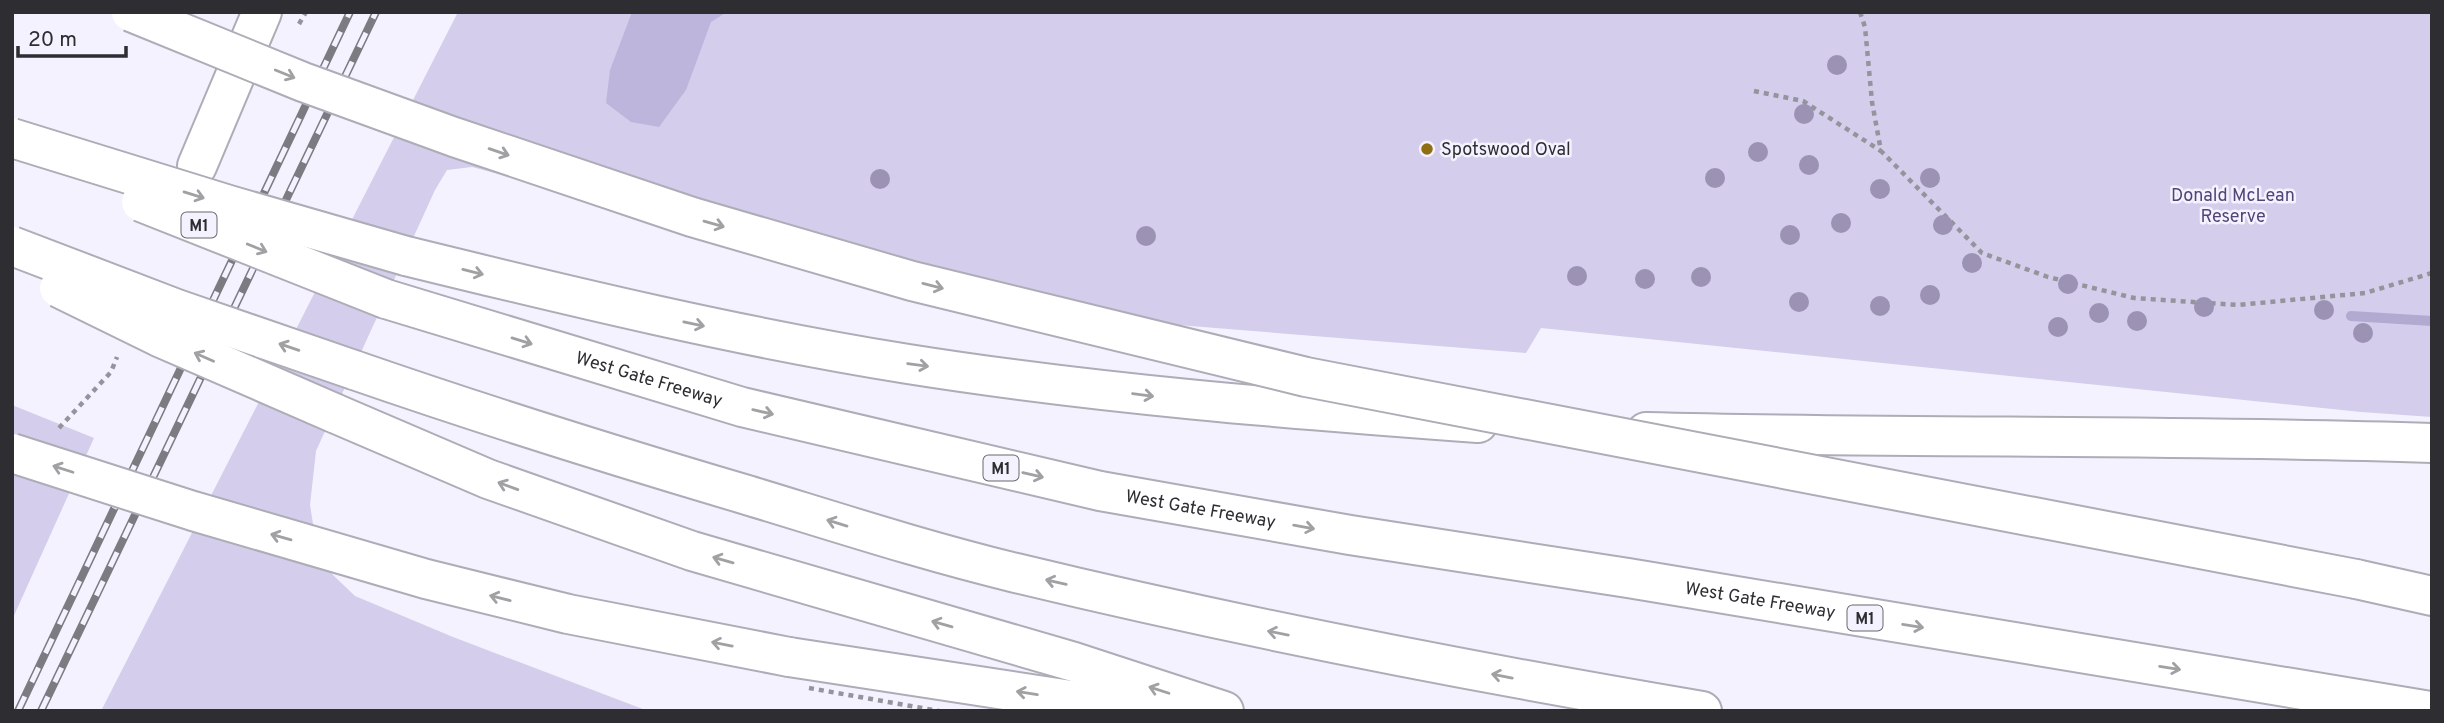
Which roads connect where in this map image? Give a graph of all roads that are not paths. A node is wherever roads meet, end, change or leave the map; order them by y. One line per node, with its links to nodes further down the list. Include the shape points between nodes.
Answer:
1 (131, 12): 10 (main road, one-way to 10, bridge, via 454,137 692,217 912,281 1306,377)
2 (262, 12): 5 (main road)
3 (12, 138): 8 (main road, one-way to 8, bridge, via 406,256 616,307 908,364 1221,404 1563,430)
4 (12, 150): 14 (main road, West Gate Freeway / M1, one-way to 14, bridge, via 386,299 742,407 1100,491)
5 (197, 166)
6 (12, 246): 13 (main road, one-way to 6, bridge, via 1265,630 888,538 566,441 177,309)
7 (12, 264): 12 (main road, one-way to 7, bridge, via 1074,662 692,551 488,479 159,337)
8 (2432, 443)
9 (12, 453): 11 (main road, one-way to 9, bridge, via 789,657 568,614 353,558)
10 (2432, 596)
11 (1143, 711)
12 (1224, 711)
13 (1702, 711)
14 (2430, 711)

